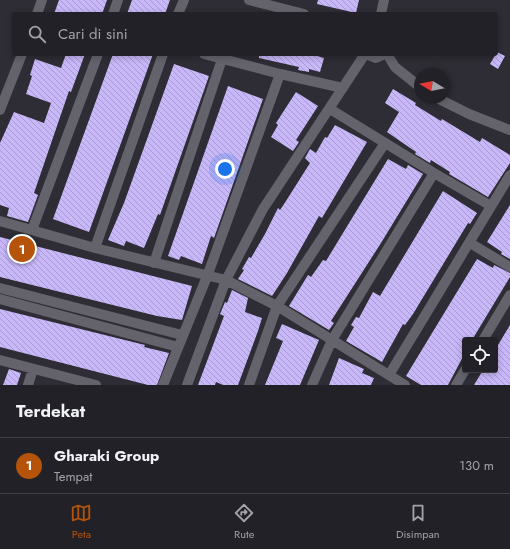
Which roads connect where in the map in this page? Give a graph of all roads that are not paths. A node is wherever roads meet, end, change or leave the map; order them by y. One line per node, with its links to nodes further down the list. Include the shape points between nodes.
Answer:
1 (42, 0): 6 (street)
2 (118, 0): 7 (street)
3 (184, 0): 8 (street)
4 (249, 0): 9 (street)
5 (384, 0): 10 (street)
6 (38, 12)
7 (113, 12)
8 (179, 12)
9 (296, 12)
10 (381, 12)
11 (21, 56): 25 (street)
12 (97, 56): 32 (street)
13 (162, 56): 34 (street)
14 (211, 56): 19 (street)
15 (364, 56): 22 (street)
16 (370, 56): 17 (street)
17 (381, 56)
18 (387, 56): 21 (street, via 395,67)
19 (222, 59): 20 (street); 35 (street)
20 (280, 74): 22 (street); 37 (street)
21 (414, 82)
22 (343, 88): 24 (street)
23 (449, 104): 26 (street)
24 (330, 109): 27 (street); 38 (street, via 263,209)
25 (0, 110)
26 (510, 130)
27 (385, 143): 28 (street); 42 (street)
28 (434, 173): 30 (street); 46 (street)
29 (510, 175): 30 (street)
30 (491, 206): 33 (street)
31 (0, 221): 32 (street)
32 (32, 230): 34 (street)
33 (470, 243): 36 (street); 51 (street)
34 (95, 248): 35 (street)
35 (154, 263): 37 (street)
36 (510, 267)
37 (208, 274): 38 (street); 44 (street)
38 (226, 280): 42 (street); 55 (street)
39 (0, 288): 43 (street)
40 (510, 295): 45 (street)
41 (0, 299): 43 (street)
42 (277, 306): 46 (street); 56 (street)
43 (61, 309): 44 (street); 47 (street)
44 (182, 336): 47 (street)
45 (485, 337)
46 (332, 340): 51 (street); 57 (street)
47 (178, 347): 54 (street)
48 (0, 360): 49 (street)
49 (34, 369): 52 (street); 53 (street)
50 (463, 373): 59 (street)
51 (389, 375): 58 (street)
52 (28, 385)
53 (96, 385)
54 (163, 385)
55 (187, 385)
56 (249, 385)
57 (312, 385)
58 (405, 385)
59 (456, 385)

